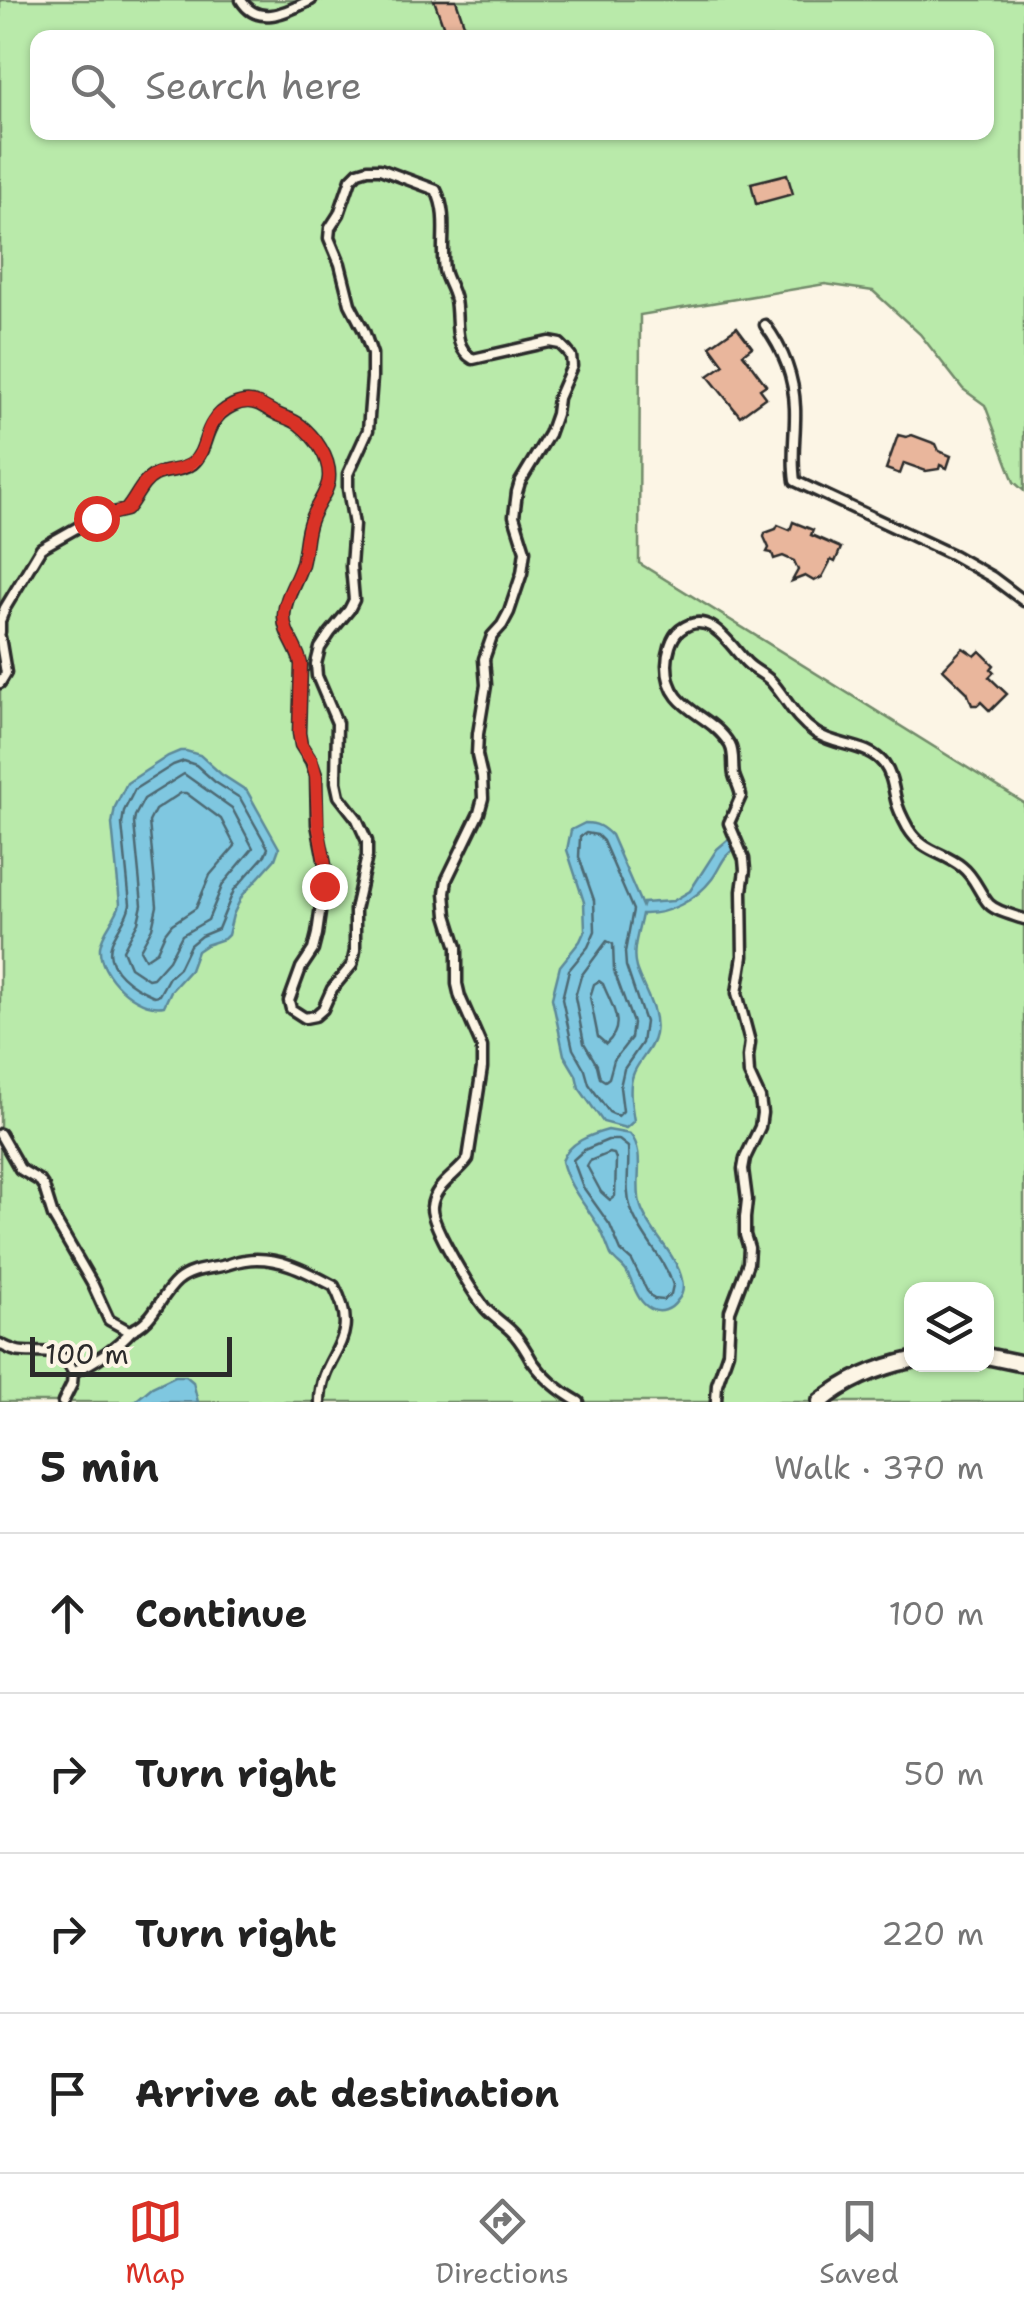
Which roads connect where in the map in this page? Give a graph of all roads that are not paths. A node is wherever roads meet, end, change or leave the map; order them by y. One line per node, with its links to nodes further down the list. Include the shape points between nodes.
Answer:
1 (240, 0): 2 (lane, via 270,16)
2 (311, 0)
3 (766, 325): 4 (lane, via 790,371 795,480 954,555)
4 (1024, 600)
5 (0, 635): 6 (lane, via 6,673); 17 (lane, via 5,608 40,548 126,510 156,474 192,463 226,408 255,402 312,437 330,472 328,485 306,531 284,616 301,664 299,733 316,776 326,870 317,934 288,1001 297,1014 316,1016 352,964 367,841 339,796 337,722 316,664 354,600 348,474 368,430 371,392 372,354 329,238 351,179 380,169 436,190 444,219 444,273 465,354 473,359 549,342 572,356 548,434 517,492 522,573 484,659 477,755 483,798 444,894 457,947 457,984 482,1047 482,1068 468,1158 437,1192 432,1215 476,1297 514,1333 547,1379)
6 (0, 684)
7 (1024, 918): 18 (lane, via 989,904 962,867 914,838 890,775 873,754 817,734 720,632 695,624 676,634 667,670 675,696 732,748 741,796 729,823 745,870 737,993 762,1113 743,1168 748,1263 730,1312)
8 (1, 1136): 9 (lane, via 20,1169 44,1187 109,1320)
9 (132, 1330): 14 (lane, via 105,1356); 16 (lane, via 186,1275 242,1260 284,1262 334,1286 344,1312 344,1338)
10 (0, 1344): 14 (lane, via 52,1352)
11 (994, 1357): 13 (street)
12 (904, 1362): 19 (street, via 859,1376)
13 (1024, 1364)
14 (74, 1372): 15 (lane)
15 (62, 1402)
16 (320, 1402)
17 (579, 1402)
18 (716, 1402)
19 (820, 1402)

